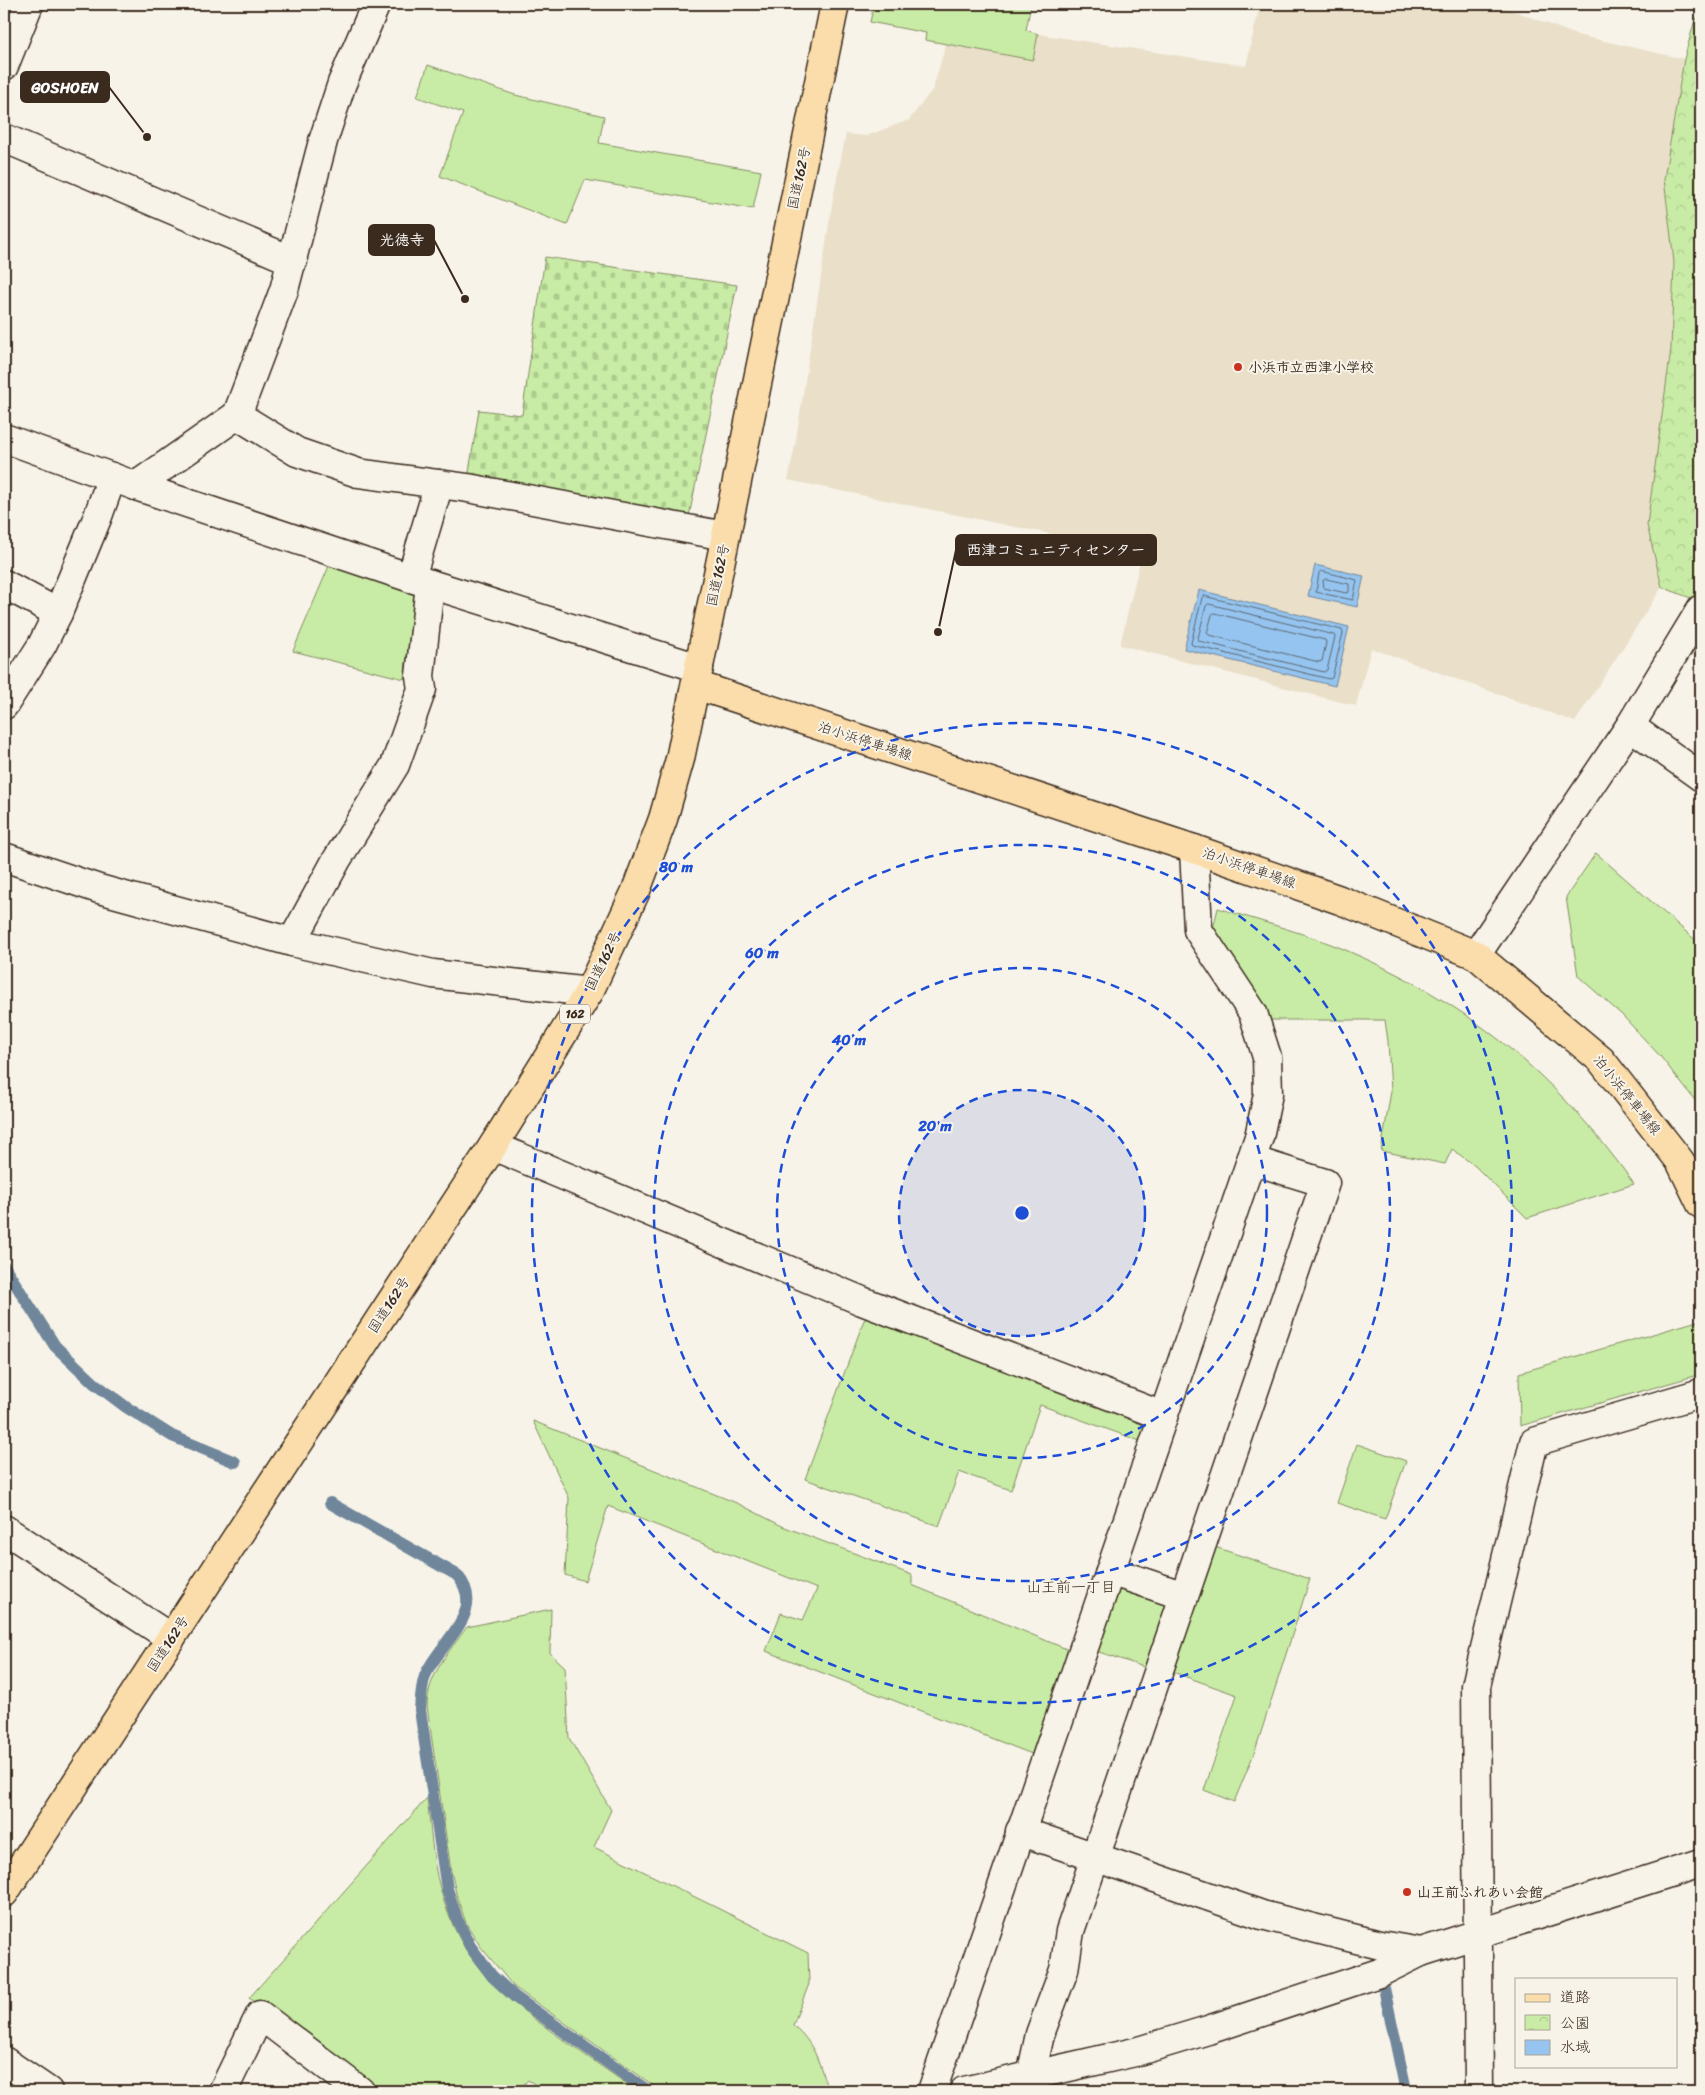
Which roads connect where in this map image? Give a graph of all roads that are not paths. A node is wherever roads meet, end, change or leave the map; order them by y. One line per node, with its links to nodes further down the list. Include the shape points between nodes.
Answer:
1 (29, 4): 4 (street)
2 (376, 4): 6 (street, via 339,91)
3 (836, 4): 11 (main road, 国道162号 / 162)
4 (4, 66)
5 (4, 138): 6 (street)
6 (292, 261): 7 (street)
7 (237, 415): 9 (street); 10 (street, via 297,452 358,473)
8 (4, 438): 9 (street)
9 (124, 482): 12 (street); 15 (street, via 98,516)
10 (439, 484): 11 (street); 12 (street)
11 (726, 536): 16 (main road, 国道162号 / 162)
12 (420, 581): 16 (street); 22 (street, via 422,689 395,765 336,861)
13 (4, 584): 15 (street)
14 (1701, 609): 18 (street)
15 (58, 613): 17 (street, via 42,646)
16 (697, 676): 20 (main road, 泊小浜停車場線); 24 (main road, 国道162号 / 162, via 680,759 663,819 636,893)
17 (4, 705)
18 (1630, 726): 19 (street); 23 (street)
19 (1701, 777)
20 (1194, 848): 23 (main road, 泊小浜停車場線, via 1340,900); 26 (street, via 1198,930 1252,1013 1267,1057 1268,1094)
21 (4, 857): 22 (street, via 99,889)
22 (292, 942): 24 (street, via 433,974)
23 (1476, 955): 27 (main road, 泊小浜停車場線, via 1601,1060 1680,1161)
24 (589, 992): 25 (main road, 国道162号 / 162)
25 (493, 1146): 29 (street, via 862,1301); 33 (main road, 国道162号 / 162)
26 (1252, 1160): 29 (street); 32 (street, via 1325,1183)
27 (1701, 1204)
28 (1701, 1392): 38 (street, via 1534,1442 1476,1686)
29 (1163, 1416): 31 (street)
30 (4, 1529): 33 (street)
31 (1110, 1571): 32 (street); 34 (street)
32 (1184, 1596): 35 (street)
33 (171, 1638): 37 (main road, 国道162号 / 162)
34 (1020, 1832): 35 (street); 45 (street)
35 (1096, 1857): 39 (street, via 1262,1915); 41 (street, via 1070,1931 1064,1970 1040,2034)
36 (1701, 1863): 38 (street)
37 (4, 1893)
38 (1478, 1934): 39 (street); 47 (street)
39 (1421, 1952): 41 (street, via 1379,1973 1208,2030 1135,2052)
40 (4, 2061): 42 (street)
41 (1031, 2076): 46 (street)
42 (48, 2091)
43 (223, 2091): 44 (street, via 260,2015)
44 (360, 2091)
45 (932, 2091)
46 (964, 2091)
47 (1479, 2091)

